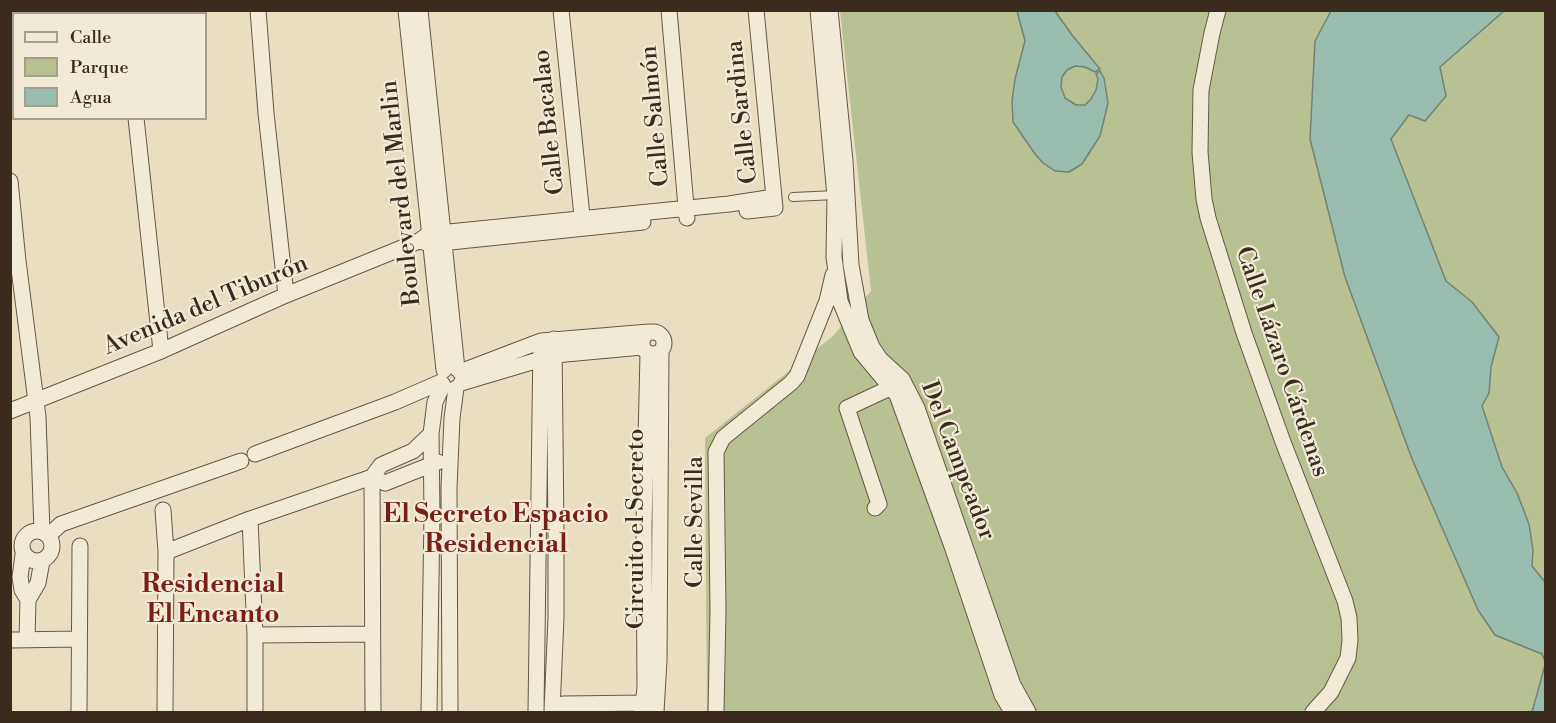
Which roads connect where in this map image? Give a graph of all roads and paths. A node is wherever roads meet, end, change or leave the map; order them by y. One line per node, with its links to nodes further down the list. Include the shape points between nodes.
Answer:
1 (258, 10): 21 (street)
2 (406, 10): 17 (street, Boulevard del Marlin)
3 (420, 10): 17 (street, Boulevard del Marlin)
4 (561, 10): 16 (street, Calle Bacalao)
5 (669, 10): 15 (street, Calle Salmón)
6 (756, 10): 14 (street, Calle Sardina)
7 (818, 10): 12 (street)
8 (830, 10): 12 (street)
9 (1218, 10): 65 (street, Calle Lázaro Cárdenas, via 1201,90 1200,152 1208,218 1244,333 1349,618 1348,658 1331,692)
10 (136, 120): 25 (street)
11 (10, 182): 29 (street)
12 (841, 195): 13 (lane); 18 (street, Del Campeador); 19 (street, Del Campeador)
13 (793, 197)
14 (774, 203): 15 (street, Avenida del Tiburón)
15 (687, 213): 16 (street, Avenida del Tiburón)
16 (583, 223): 17 (street, Avenida del Tiburón)
17 (433, 239): 21 (street, Avenida del Tiburón); 27 (street, Boulevard del Marlin)
18 (851, 265): 19 (street); 20 (street, Del Campeador)
19 (835, 268): 22 (street, Del Campeador)
20 (855, 293): 22 (street); 35 (street, Del Campeador, via 866,336 880,359 909,390)
21 (286, 295): 25 (street, Avenida del Tiburón)
22 (834, 301): 28 (street, Del Campeador, via 861,352); 62 (street, Calle Sevilla, via 797,376 718,445)
23 (547, 340): 24 (street, via 657,332 663,347); 26 (street); 27 (street)
24 (650, 350): 26 (street); 53 (street, Circuito el Secreto)
25 (162, 351): 29 (street, Avenida del Tiburón)
26 (548, 356): 27 (street); 39 (street); 40 (street)
27 (452, 379): 31 (street, Boulevard del Marlin, via 435,402); 32 (street, Boulevard del Marlin); 41 (street, via 61,524)
28 (892, 387): 35 (street, Del Campeador); 36 (street, via 847,408 879,504)
29 (37, 401): 30 (street, Avenida del Tiburón); 41 (street)
30 (10, 411)
31 (431, 434): 33 (street, Boulevard del Marlin); 34 (street, via 413,451 381,465)
32 (450, 449): 33 (street); 60 (street, Boulevard del Marlin)
33 (430, 466): 34 (street, via 385,483); 59 (street, Boulevard del Marlin)
34 (372, 477): 38 (street); 47 (street)
35 (938, 486): 52 (street, Del Campeador)
36 (875, 508)
37 (163, 510): 43 (street)
38 (250, 519): 43 (street); 48 (street)
39 (540, 532): 40 (street); 61 (street)
40 (556, 533): 54 (street)
41 (45, 534): 44 (street, via 27,533 22,540); 45 (street, via 52,550)
42 (80, 546): 50 (street)
43 (166, 552): 56 (street)
44 (23, 555): 45 (street, via 28,560); 46 (street, via 20,577)
45 (42, 561): 46 (street, via 38,583)
46 (28, 600): 49 (street)
47 (372, 634): 48 (street); 58 (street)
48 (255, 635): 57 (street)
49 (27, 639): 50 (street); 51 (street)
50 (80, 639): 55 (street)
51 (10, 640)
52 (994, 649): 63 (street, Del Campeador, via 1002,695); 64 (street, Del Campeador)
53 (650, 709): 54 (street, Circuito el Secreto, via 563,704)
54 (554, 711): 61 (street, Circuito el Secreto)
55 (79, 712)
56 (165, 712)
57 (255, 712)
58 (373, 712)
59 (429, 712)
60 (450, 712)
61 (537, 712)
62 (716, 712)
63 (1011, 712)
64 (1028, 712)
65 (1313, 712)

